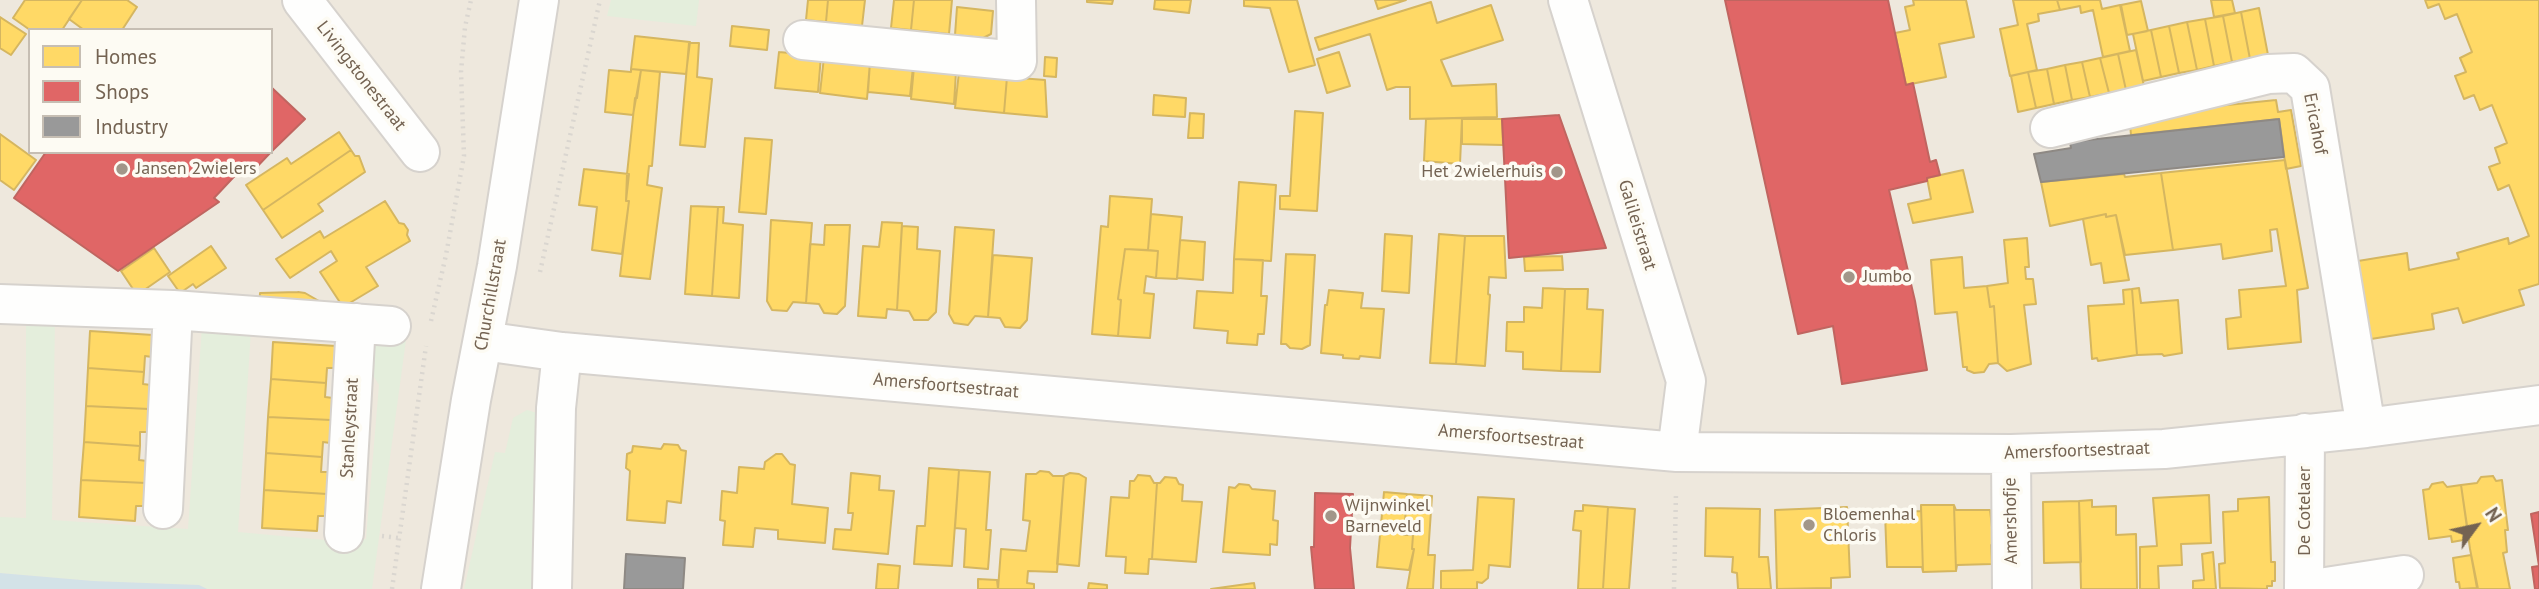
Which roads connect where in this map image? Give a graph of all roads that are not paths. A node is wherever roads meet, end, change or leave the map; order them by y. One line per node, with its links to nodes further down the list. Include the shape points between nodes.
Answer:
1 (302, 0): 7 (street, Livingstonestraat)
2 (539, 0): 10 (street, Churchillstraat)
3 (1016, 0): 5 (street, via 1017,61)
4 (1568, 0): 15 (street, Galileistraat, via 1686,381)
5 (803, 40)
6 (2050, 128): 13 (street, Ericahof, via 2268,74 2294,73 2310,88)
7 (421, 152)
8 (0, 304): 9 (street)
9 (173, 310): 17 (street); 18 (street, Stanleystraat, via 374,325)
10 (483, 341): 11 (street, Amersfoortsestraat); 20 (street, Churchillstraat)
11 (562, 352): 15 (street, Amersfoortsestraat); 21 (street, via 556,408)
12 (2539, 405): 13 (street, Amersfoortsestraat)
13 (2366, 428): 14 (street, Amersfoortsestraat)
14 (2305, 433): 16 (street, Amersfoortsestraat, via 2164,449); 23 (street, De Cotelaer)
15 (1677, 452): 16 (street, Amersfoortsestraat)
16 (2011, 454): 22 (street, Amershofje)
17 (163, 509)
18 (344, 533)
19 (2404, 575): 24 (street)
20 (441, 589)
21 (552, 589)
22 (2012, 589)
23 (2304, 589)
24 (2312, 589)

